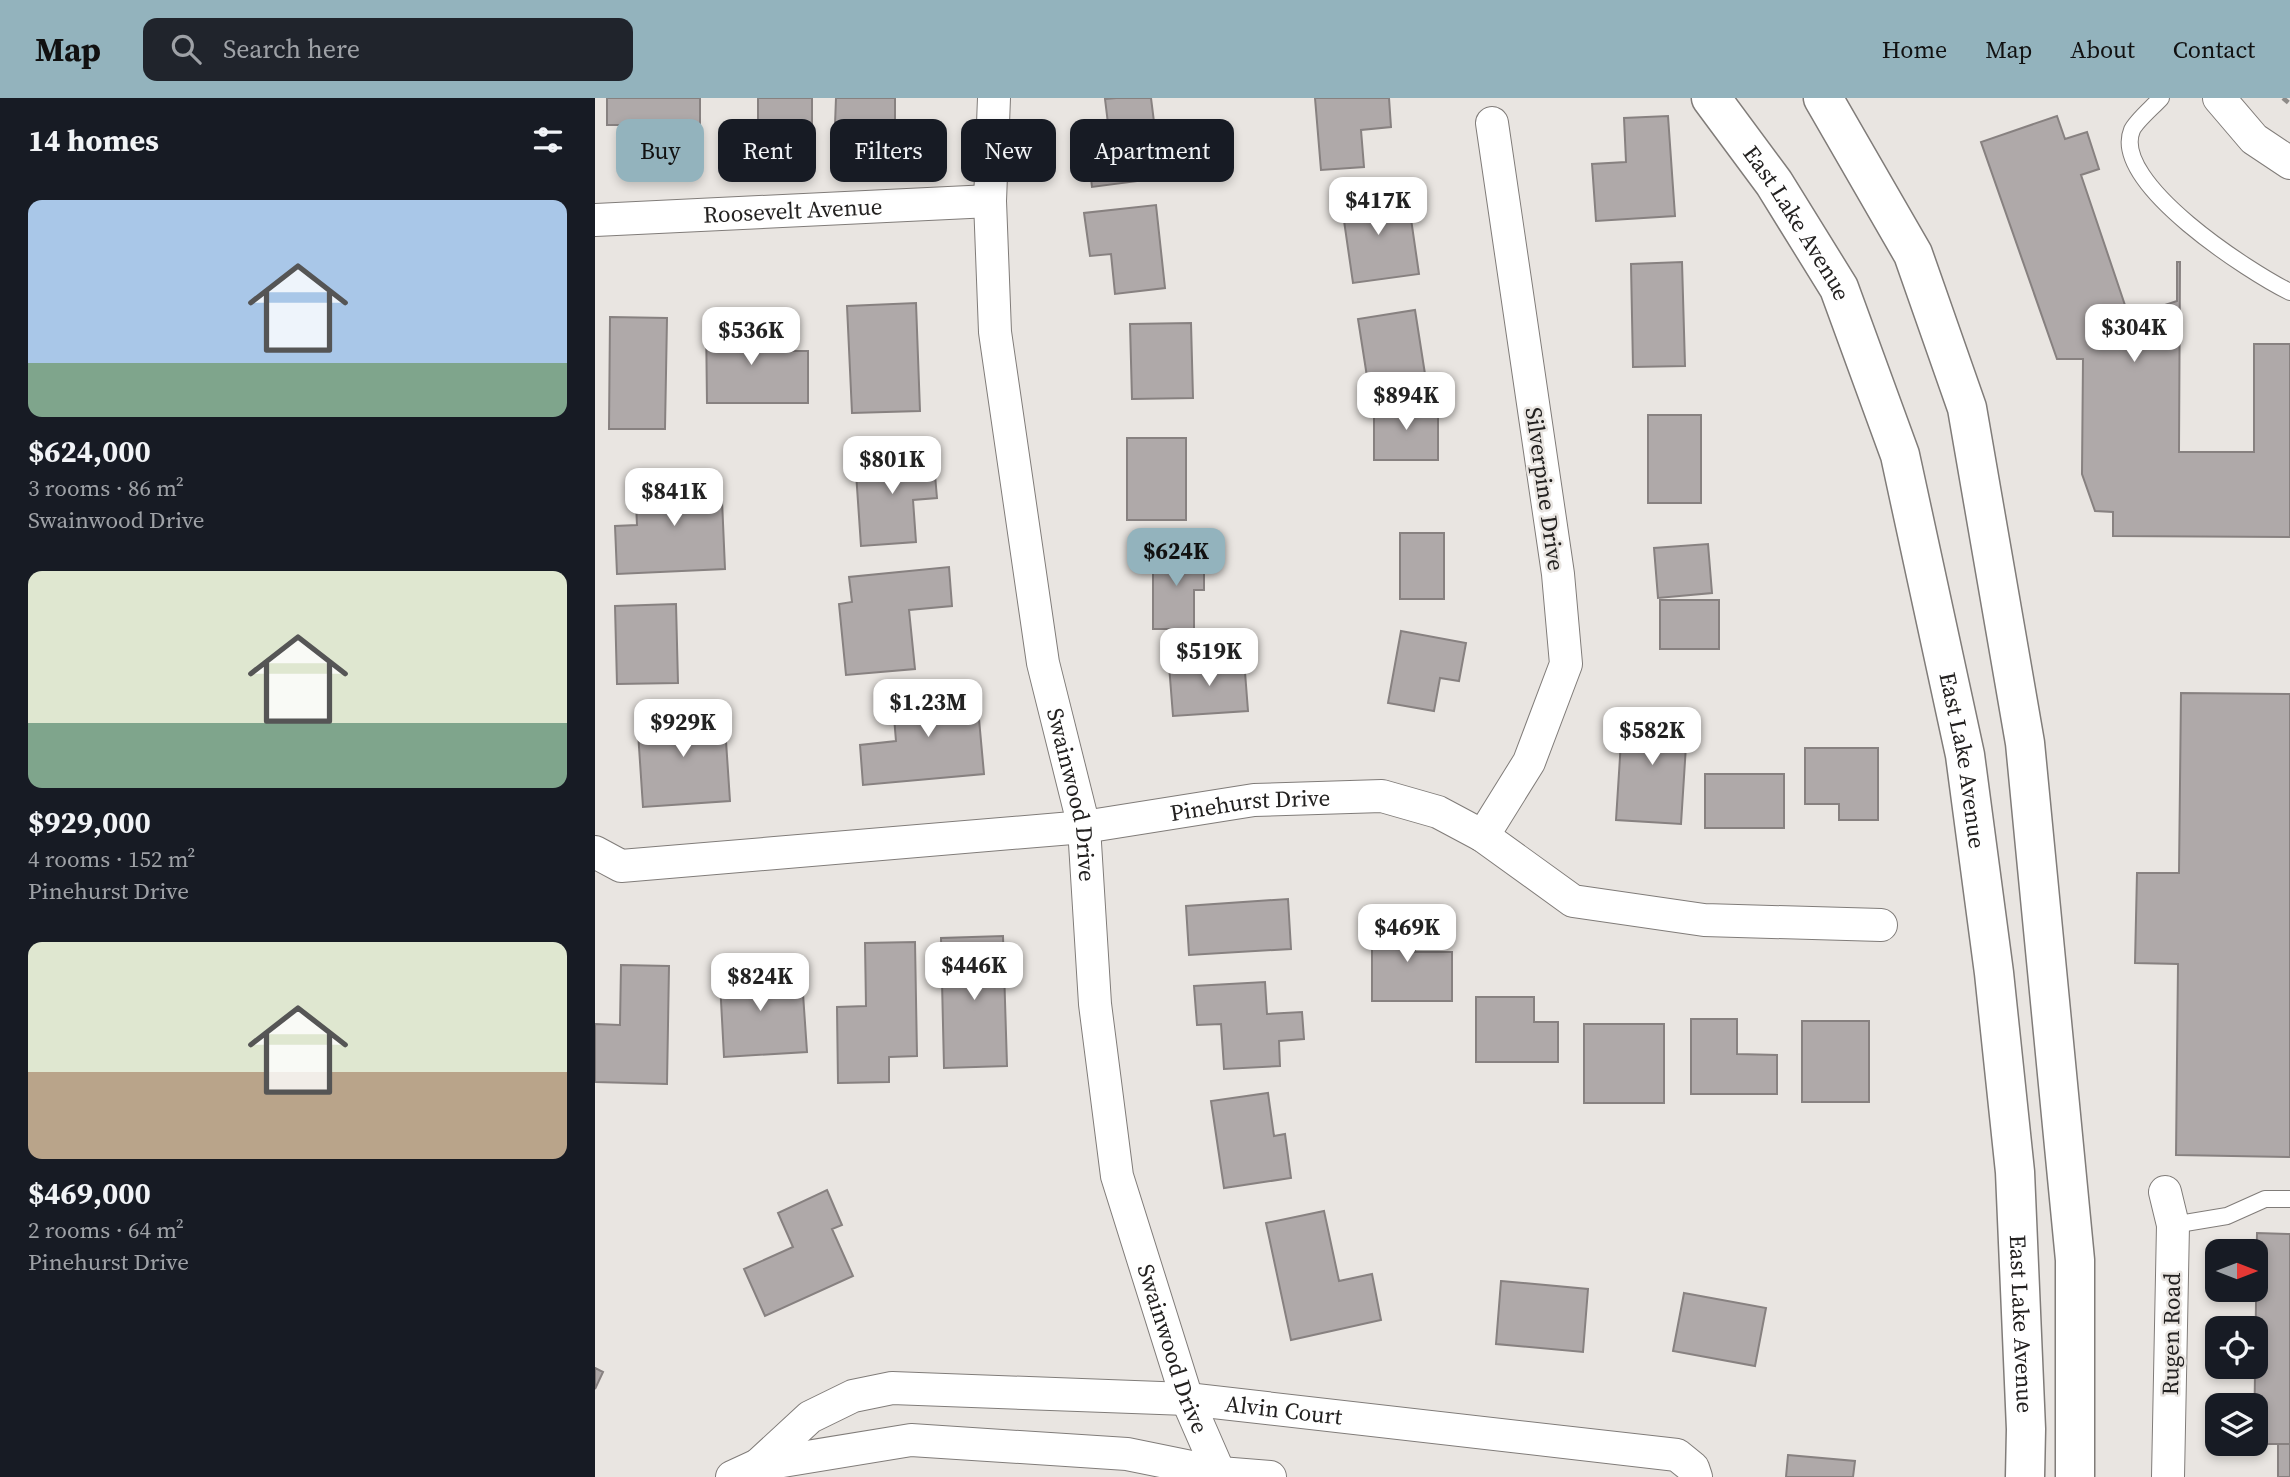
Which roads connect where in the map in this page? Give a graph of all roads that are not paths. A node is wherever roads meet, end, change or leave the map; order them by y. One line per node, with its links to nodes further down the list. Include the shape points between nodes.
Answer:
1 (994, 98): 8 (street, Swainwood Drive)
2 (1711, 98): 23 (main road, East Lake Avenue, via 1774,183 1839,288 1900,455 1965,755 1994,973 2015,1172)
3 (1823, 98): 24 (main road, via 1913,254 1967,408 2025,743 2075,1260)
4 (2161, 98): 10 (lane, via 2132,130 2130,149 2136,168 2189,225 2229,256)
5 (2219, 98): 7 (street, via 2254,139)
6 (1492, 123): 12 (street, Silverpine Drive, via 1558,574 1566,664 1529,762)
7 (2290, 163)
8 (990, 201): 9 (street, Roosevelt Avenue); 11 (street, Swainwood Drive, via 995,331 1043,663)
9 (595, 220)
10 (2290, 292)
11 (1084, 827): 12 (street, Pinehurst Drive, via 1254,800 1382,796 1438,812); 13 (street, Pinehurst Drive, via 621,866); 18 (street, Swainwood Drive, via 1095,1003 1117,1177)
12 (1483, 836): 14 (street, Pinehurst Drive, via 1573,901 1704,920)
13 (595, 852)
14 (1881, 925)
15 (2165, 1192): 17 (street, Rugen Road)
16 (2290, 1199): 17 (lane, via 2265,1199 2227,1216)
17 (2173, 1225): 25 (street, Rugen Road)
18 (1187, 1399): 19 (street, Alvin Court, via 892,1388 853,1396 810,1416); 20 (street, Swainwood Drive); 22 (street, Alvin Court, via 1677,1455 1693,1468)
19 (745, 1471): 20 (street, Alvin Court, via 911,1440 1128,1454)
20 (1221, 1475): 21 (street, Alvin Court)
21 (1270, 1477)
22 (1696, 1477)
23 (2025, 1477)
24 (2075, 1477)
25 (2168, 1477)

